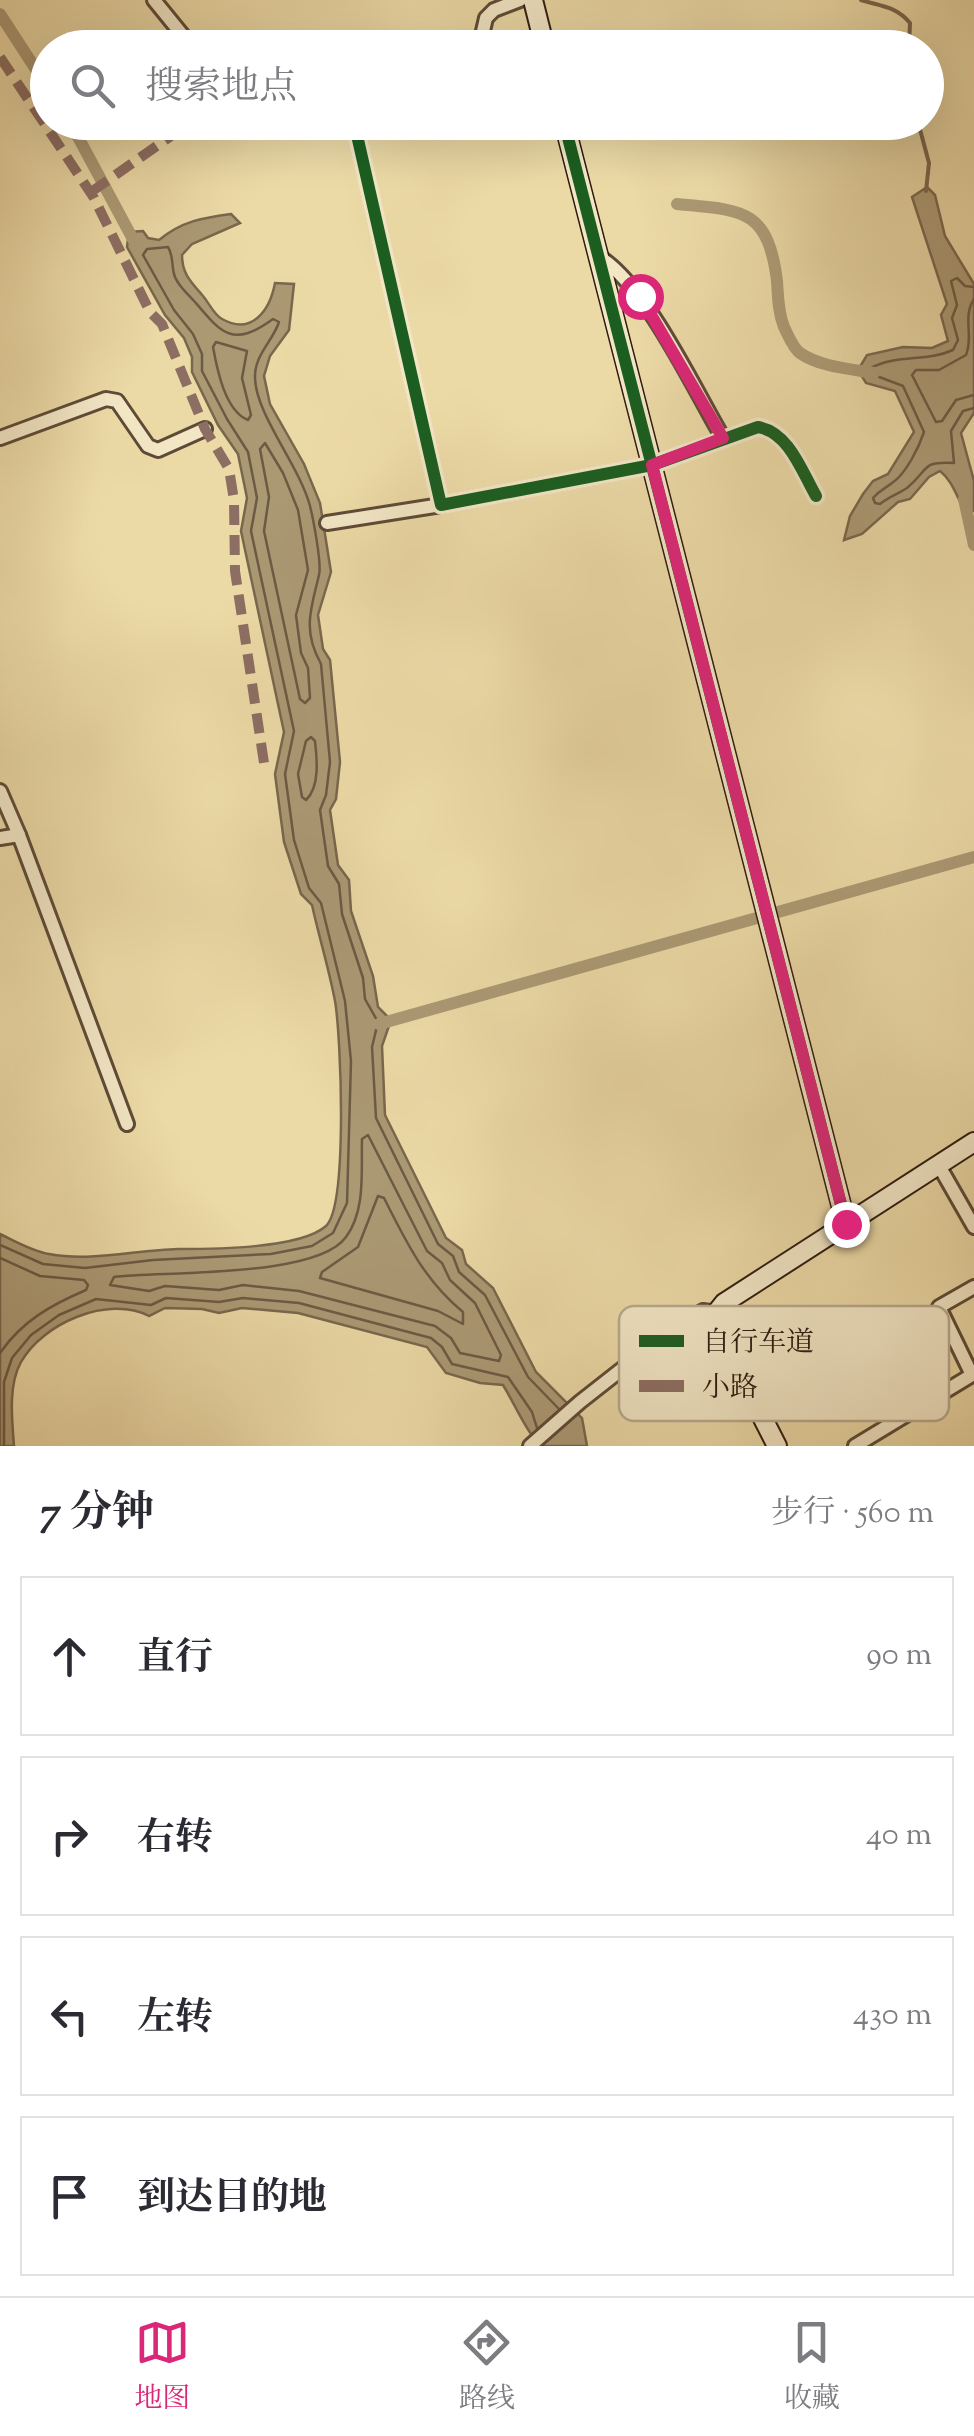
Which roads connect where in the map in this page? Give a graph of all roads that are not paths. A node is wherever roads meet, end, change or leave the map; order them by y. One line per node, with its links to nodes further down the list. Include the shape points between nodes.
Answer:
1 (154, 0): 4 (street)
2 (520, 0): 5 (street, via 494,10)
3 (533, 0): 6 (street)
4 (178, 30)
5 (483, 30)
6 (540, 30)
7 (358, 140): 15 (street)
8 (569, 140): 9 (street)
9 (598, 256): 12 (street, via 640,296); 13 (street)
10 (205, 429): 11 (street, via 158,450 148,446 117,401 106,399)
11 (0, 438)
12 (723, 438): 13 (street); 14 (street, via 771,429)
13 (652, 465): 15 (street); 23 (street)
14 (816, 496)
15 (441, 505): 16 (street)
16 (327, 523)
17 (0, 791): 18 (street)
18 (19, 836): 19 (street); 20 (street)
19 (0, 838)
20 (127, 1124)
21 (974, 1142): 22 (street)
22 (938, 1164): 23 (street); 24 (street)
23 (846, 1224): 26 (street)
24 (974, 1227)
25 (974, 1287): 27 (street)
26 (722, 1306)
27 (940, 1306)
28 (949, 1329): 30 (street, via 972,1375)
29 (619, 1372): 33 (street)
30 (949, 1389)
31 (764, 1421): 34 (street)
32 (896, 1421): 35 (street)
33 (532, 1444)
34 (777, 1446)
35 (855, 1446)

